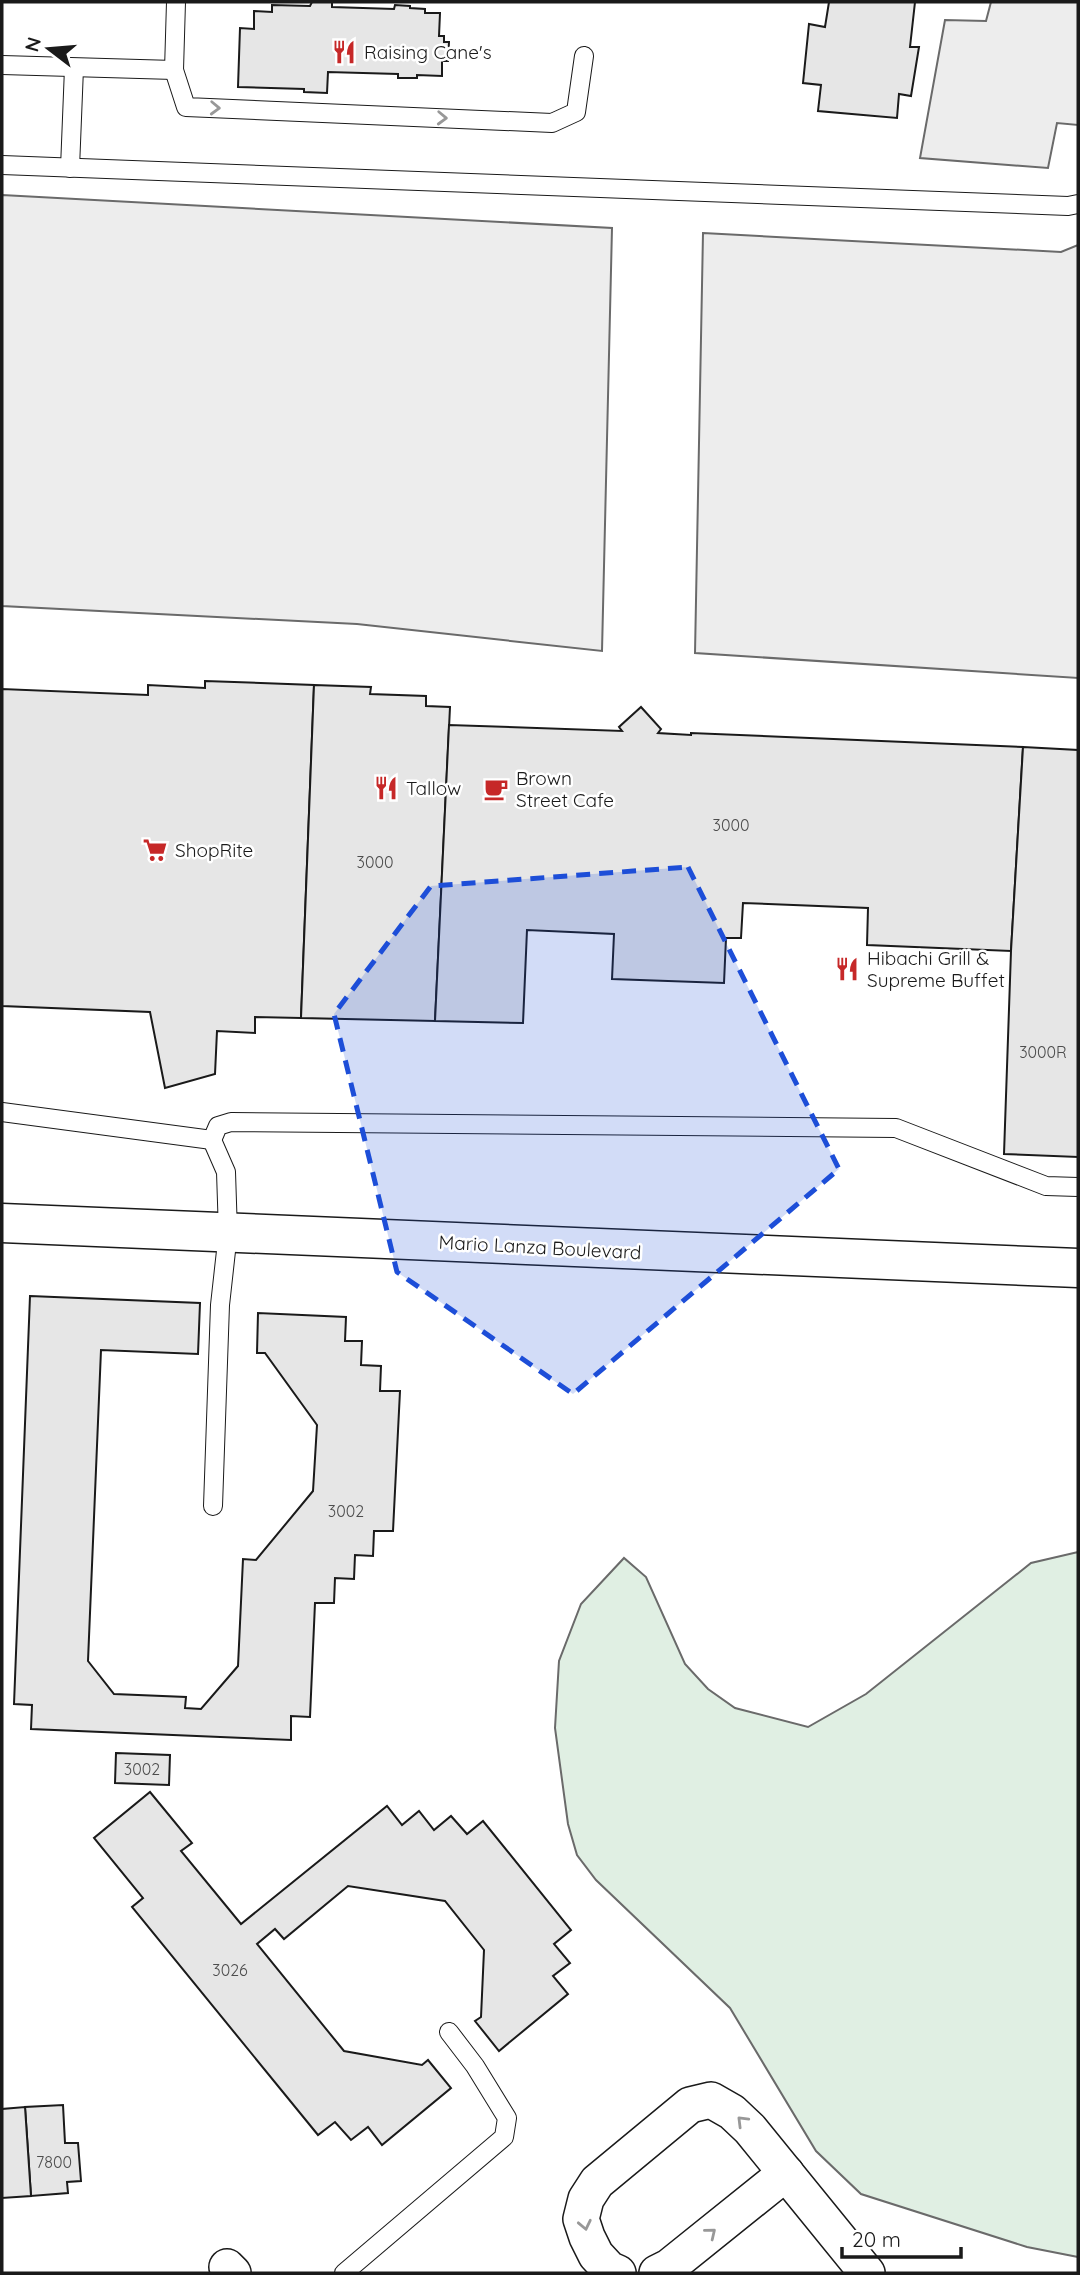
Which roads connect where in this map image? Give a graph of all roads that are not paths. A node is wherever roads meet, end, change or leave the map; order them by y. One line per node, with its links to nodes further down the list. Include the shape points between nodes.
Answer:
1 (176, 2): 5 (lane)
2 (584, 56): 5 (lane, one-way to 2, via 186,107 552,123 576,111)
3 (2, 65): 4 (lane)
4 (74, 68): 5 (lane); 7 (lane)
5 (174, 70)
6 (2, 165): 7 (lane)
7 (70, 168): 8 (lane)
8 (1078, 204)
9 (2, 1112): 10 (lane)
10 (212, 1140): 11 (lane, via 218,1126 231,1122 896,1128 1046,1186); 13 (lane, via 226,1171)
11 (1078, 1187)
12 (2, 1223): 13 (street, Mario Lanza Boulevard)
13 (228, 1233): 14 (street, Mario Lanza Boulevard); 15 (lane, via 220,1305)
14 (1078, 1268)
15 (213, 1506)
16 (449, 2032): 18 (lane, via 507,2118 504,2137)
17 (786, 2173): 19 (street, one-way to 19, via 733,2112 711,2100 690,2105 597,2182 586,2199 582,2218 587,2236 596,2255); 20 (street, one-way to 17); 21 (street)
18 (344, 2273)
19 (618, 2273)
20 (657, 2273)
21 (867, 2273)

